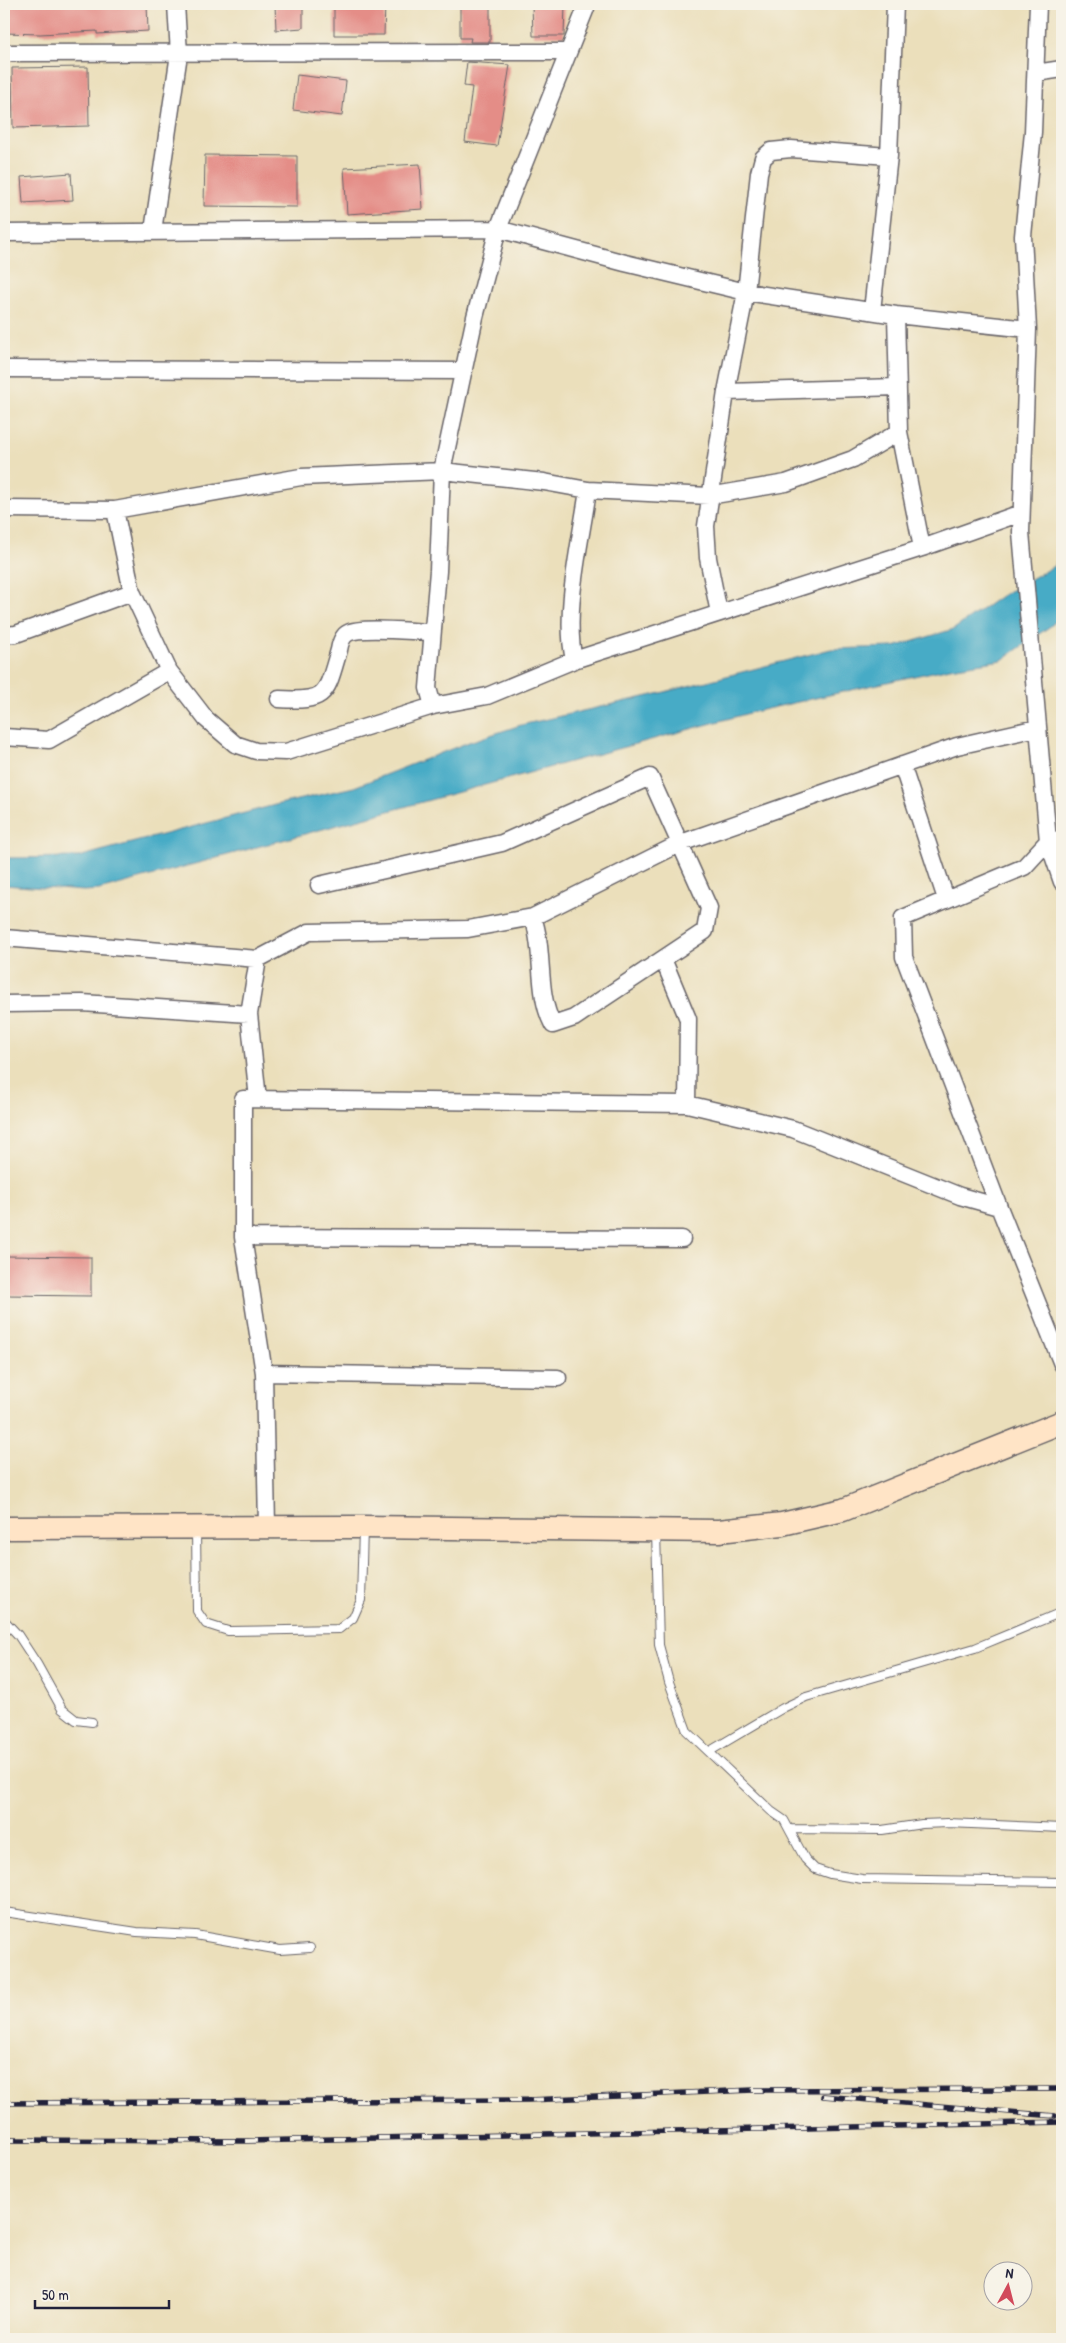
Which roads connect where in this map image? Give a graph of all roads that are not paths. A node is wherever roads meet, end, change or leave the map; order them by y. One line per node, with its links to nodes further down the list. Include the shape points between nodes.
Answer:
1 (176, 4): 7 (street)
2 (586, 4): 5 (street)
3 (895, 4): 10 (street)
4 (1038, 4): 9 (street)
5 (568, 52): 7 (street); 11 (street)
6 (4, 53): 7 (street)
7 (179, 54): 12 (street)
8 (1062, 70): 9 (street)
9 (1036, 72): 17 (street, via 1023,236)
10 (889, 156): 14 (street, via 791,149 771,151 762,158); 15 (street)
11 (498, 229): 12 (street); 14 (street); 19 (street, via 474,317)
12 (153, 231): 13 (street)
13 (4, 233)
14 (746, 292): 15 (street); 21 (street)
15 (872, 311): 16 (street)
16 (896, 315): 17 (street); 20 (street)
17 (1028, 329): 28 (street)
18 (4, 369): 19 (street)
19 (464, 371): 23 (street)
20 (898, 387): 21 (street); 22 (street)
21 (726, 392): 25 (street)
22 (899, 432): 25 (street, via 853,459 786,483); 29 (street)
23 (442, 471): 24 (street); 27 (street, via 301,476); 32 (street)
24 (588, 490): 25 (street); 34 (street, via 570,610)
25 (709, 496): 31 (street, via 706,526 708,558)
26 (4, 509): 27 (street)
27 (115, 510): 30 (street)
28 (1022, 513): 29 (street); 38 (street)
29 (922, 548): 31 (street)
30 (132, 592): 33 (street, via 16,634); 35 (street)
31 (719, 613): 34 (street)
32 (432, 632): 36 (street, via 363,630 347,633 341,640 325,690 316,698); 37 (street, via 428,688)
33 (4, 635)
34 (574, 660): 37 (street, via 487,696)
35 (169, 671): 37 (street, via 206,719 235,744 256,751 286,752); 39 (street, via 49,740)
36 (279, 699)
37 (433, 706)
38 (1037, 728): 40 (street, via 957,746); 41 (street)
39 (4, 737)
40 (902, 765): 42 (street); 45 (street)
41 (1055, 840): 43 (street); 45 (street, via 1024,866)
42 (680, 843): 44 (street, via 650,777 502,842); 46 (street); 49 (street, via 709,908 704,931)
43 (1062, 882)
44 (319, 885)
45 (946, 899): 54 (street, via 903,918 904,957)
46 (533, 917): 48 (street, via 468,929 308,932); 49 (street, via 539,935 546,1012 553,1025 574,1018)
47 (4, 938): 48 (street)
48 (258, 959): 51 (street)
49 (663, 959): 53 (street, via 688,1019)
50 (4, 1004): 51 (street, via 82,1003)
51 (249, 1014): 52 (street)
52 (258, 1099): 53 (street); 55 (street, via 243,1099)
53 (687, 1104): 54 (street, via 793,1129 960,1196)
54 (999, 1207): 57 (street)
55 (243, 1237): 56 (street); 58 (street)
56 (682, 1239)
57 (1062, 1364)
58 (264, 1373): 59 (street); 62 (street)
59 (558, 1378)
60 (1062, 1422): 65 (main road, via 873,1499 813,1518 743,1530)
61 (196, 1527): 62 (main road); 63 (lane, via 197,1611 206,1624 228,1631 339,1629 353,1618 362,1600); 64 (main road)
62 (267, 1527): 63 (main road)
63 (363, 1527): 65 (main road)
64 (4, 1528)
65 (656, 1530): 69 (lane, via 659,1645 686,1730)
66 (1062, 1612): 69 (lane, via 975,1648 806,1697)
67 (4, 1620): 68 (lane, via 38,1664 62,1709 76,1720)
68 (92, 1722)
69 (710, 1752): 71 (lane)
70 (1062, 1828): 71 (lane, via 948,1822 882,1830)
71 (790, 1829): 72 (lane, via 804,1859 816,1869 830,1874 862,1878)
72 (1062, 1882)
73 (4, 1912): 74 (lane, via 137,1932 195,1935 280,1950)
74 (310, 1948)

